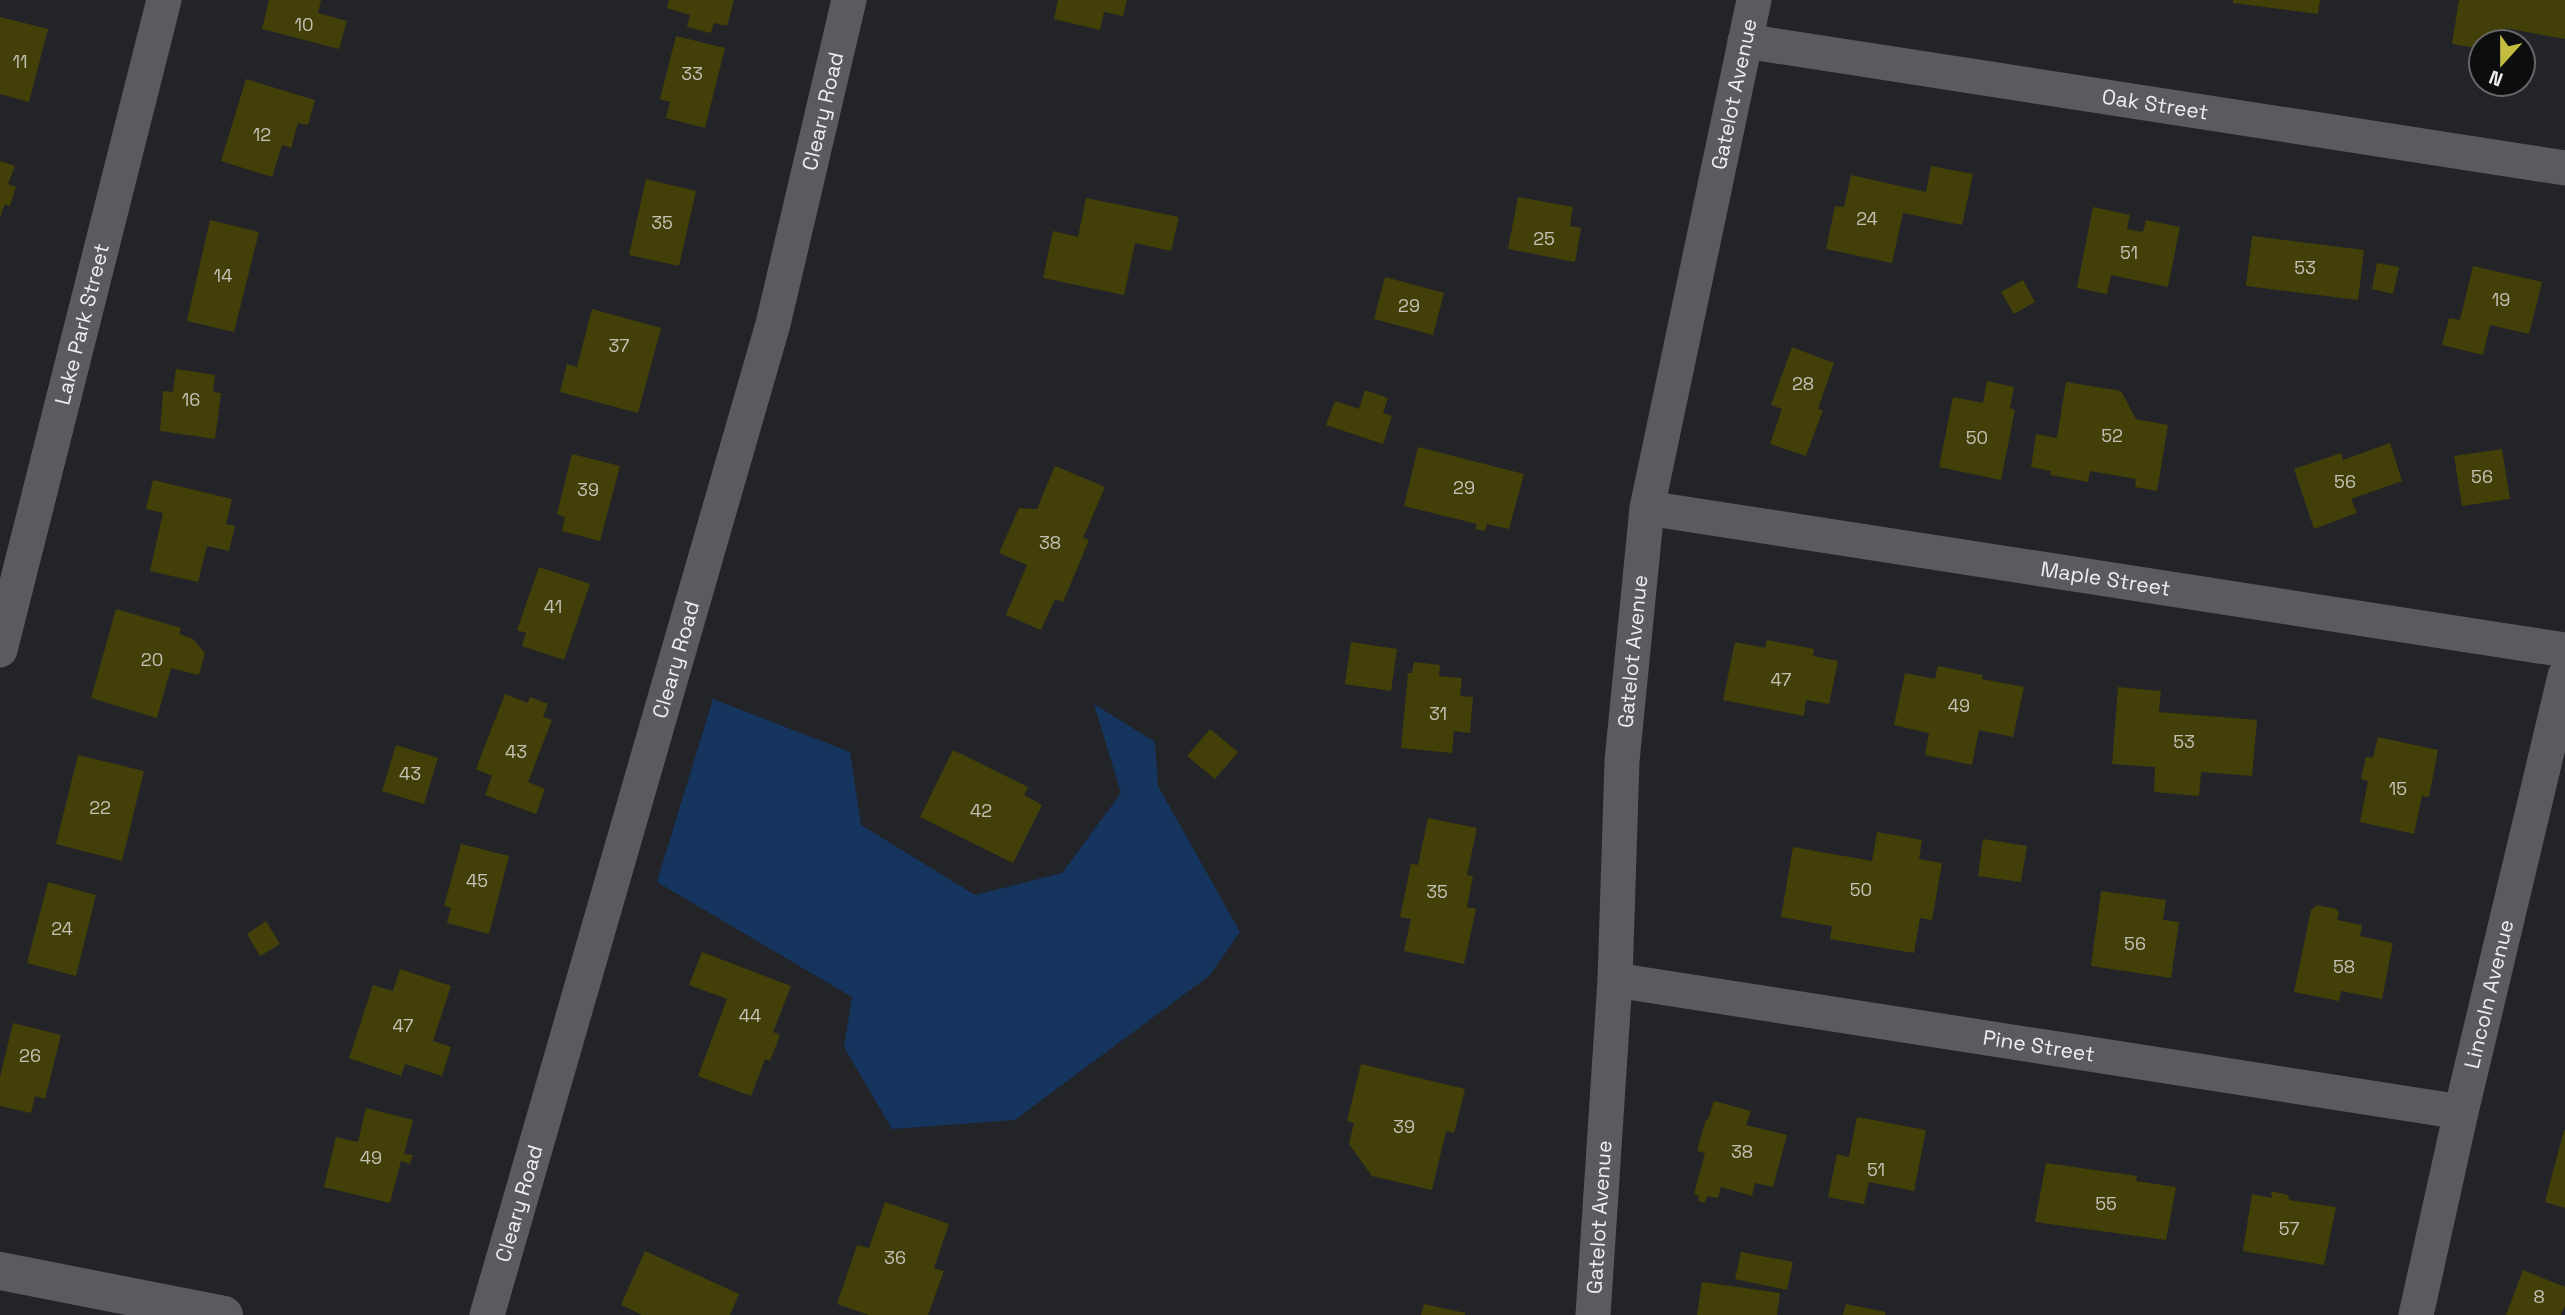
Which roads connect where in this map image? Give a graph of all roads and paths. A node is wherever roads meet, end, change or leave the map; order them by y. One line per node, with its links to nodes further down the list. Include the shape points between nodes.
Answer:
1 (164, 0): 7 (street, Lake Park Street)
2 (849, 0): 14 (street, Cleary Road, via 773,324)
3 (1754, 0): 4 (street, Gatelot Avenue)
4 (1745, 41): 5 (street, Oak Street); 6 (street, Gatelot Avenue)
5 (2565, 168)
6 (1647, 508): 8 (street, Maple Street); 10 (street, Gatelot Avenue, via 1622,761)
7 (0, 650)
8 (2565, 650)
9 (2565, 676): 11 (street, Lincoln Avenue)
10 (1615, 980): 11 (street, Pine Street); 15 (street, Gatelot Avenue)
11 (2461, 1112): 16 (street, Lincoln Avenue)
12 (0, 1271): 13 (street)
13 (224, 1315)
14 (487, 1315)
15 (1593, 1315)
16 (2416, 1315)

